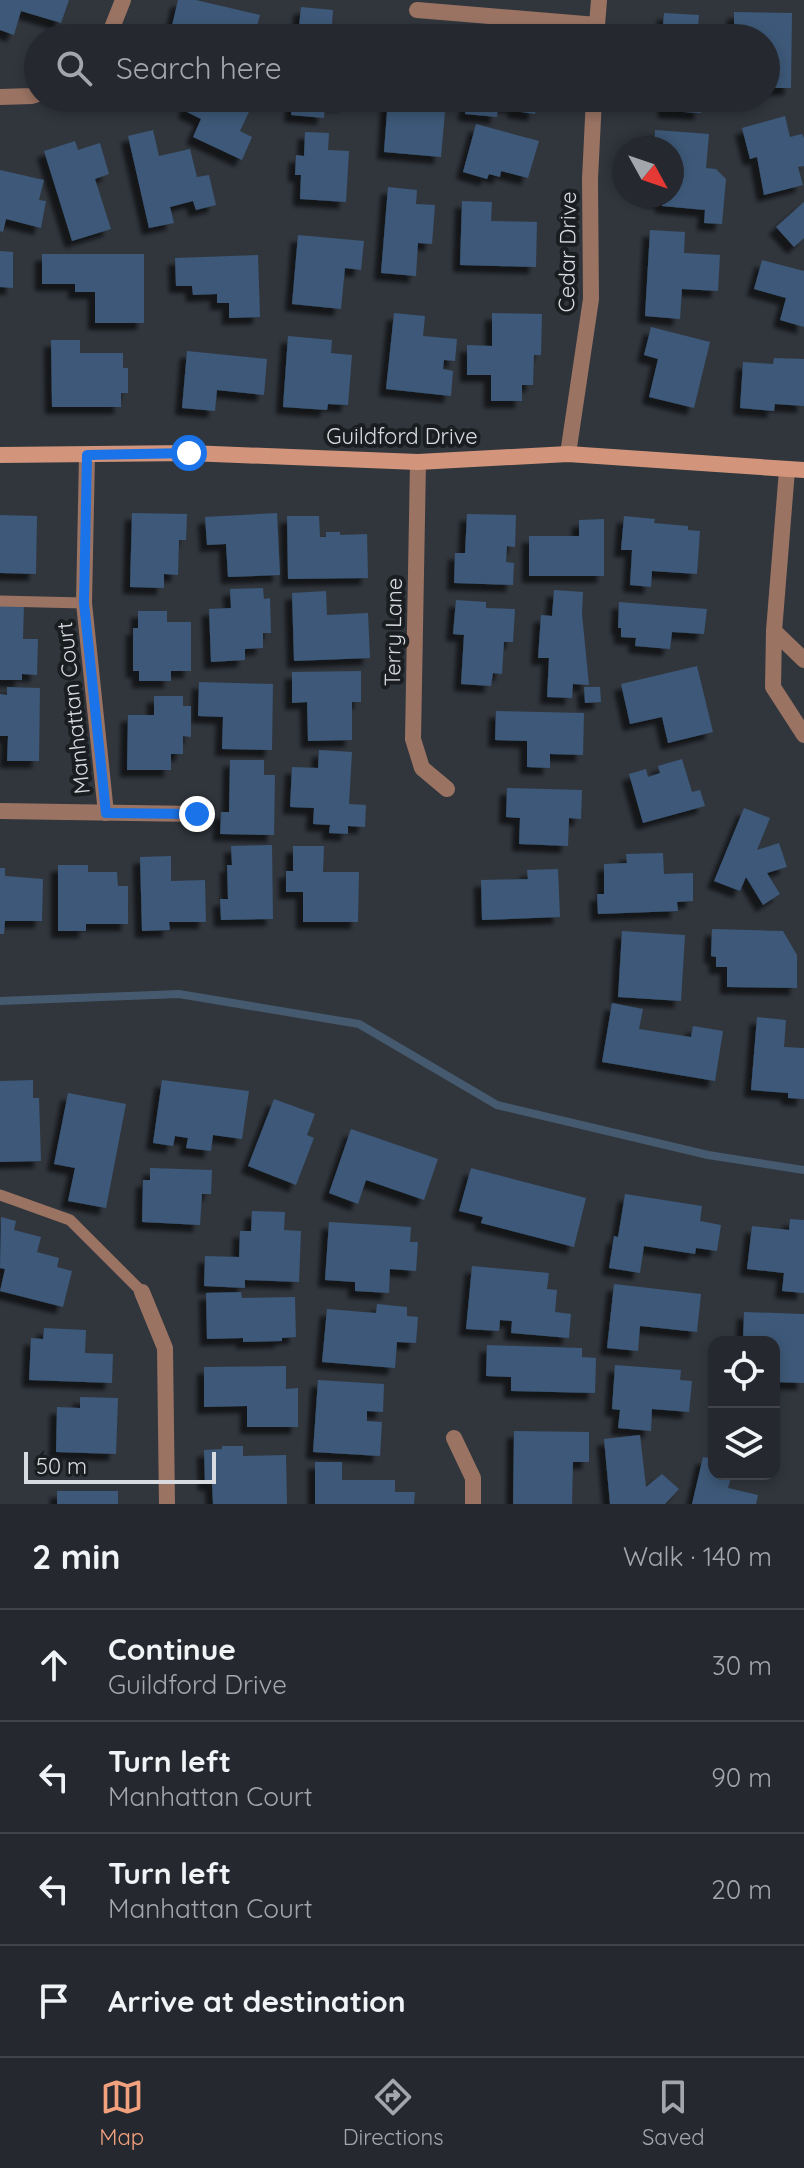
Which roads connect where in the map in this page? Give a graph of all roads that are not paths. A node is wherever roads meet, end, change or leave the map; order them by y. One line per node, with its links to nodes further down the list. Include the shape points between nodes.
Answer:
1 (123, 0): 4 (street)
2 (599, 0): 6 (street)
3 (417, 10): 5 (street)
4 (114, 24)
5 (531, 24)
6 (597, 24)
7 (24, 96): 8 (street)
8 (0, 97)
9 (593, 112): 10 (street, Cedar Drive, via 591,299)
10 (568, 454): 13 (street, Guildford Drive); 14 (street, Guildford Drive)
11 (0, 455): 12 (street, Guildford Drive)
12 (87, 455): 13 (street, Guildford Drive, via 189,453); 17 (street, Manhattan Court)
13 (418, 462): 21 (street, Terry Lane, via 413,739 422,768)
14 (787, 470): 15 (street, Guildford Drive); 18 (street)
15 (804, 470)
16 (0, 601): 17 (lane)
17 (84, 603): 23 (street, Manhattan Court)
18 (774, 631): 19 (street); 20 (street, via 773,687)
19 (804, 660)
20 (804, 735)
21 (447, 789)
22 (0, 811): 23 (street, Manhattan Court)
23 (106, 813): 24 (street, Manhattan Court)
24 (197, 814)
25 (0, 1195): 26 (lane, via 70,1220)
26 (142, 1292): 28 (street, via 165,1348)
27 (454, 1438): 29 (street, via 473,1478)
28 (167, 1504)
29 (473, 1504)

